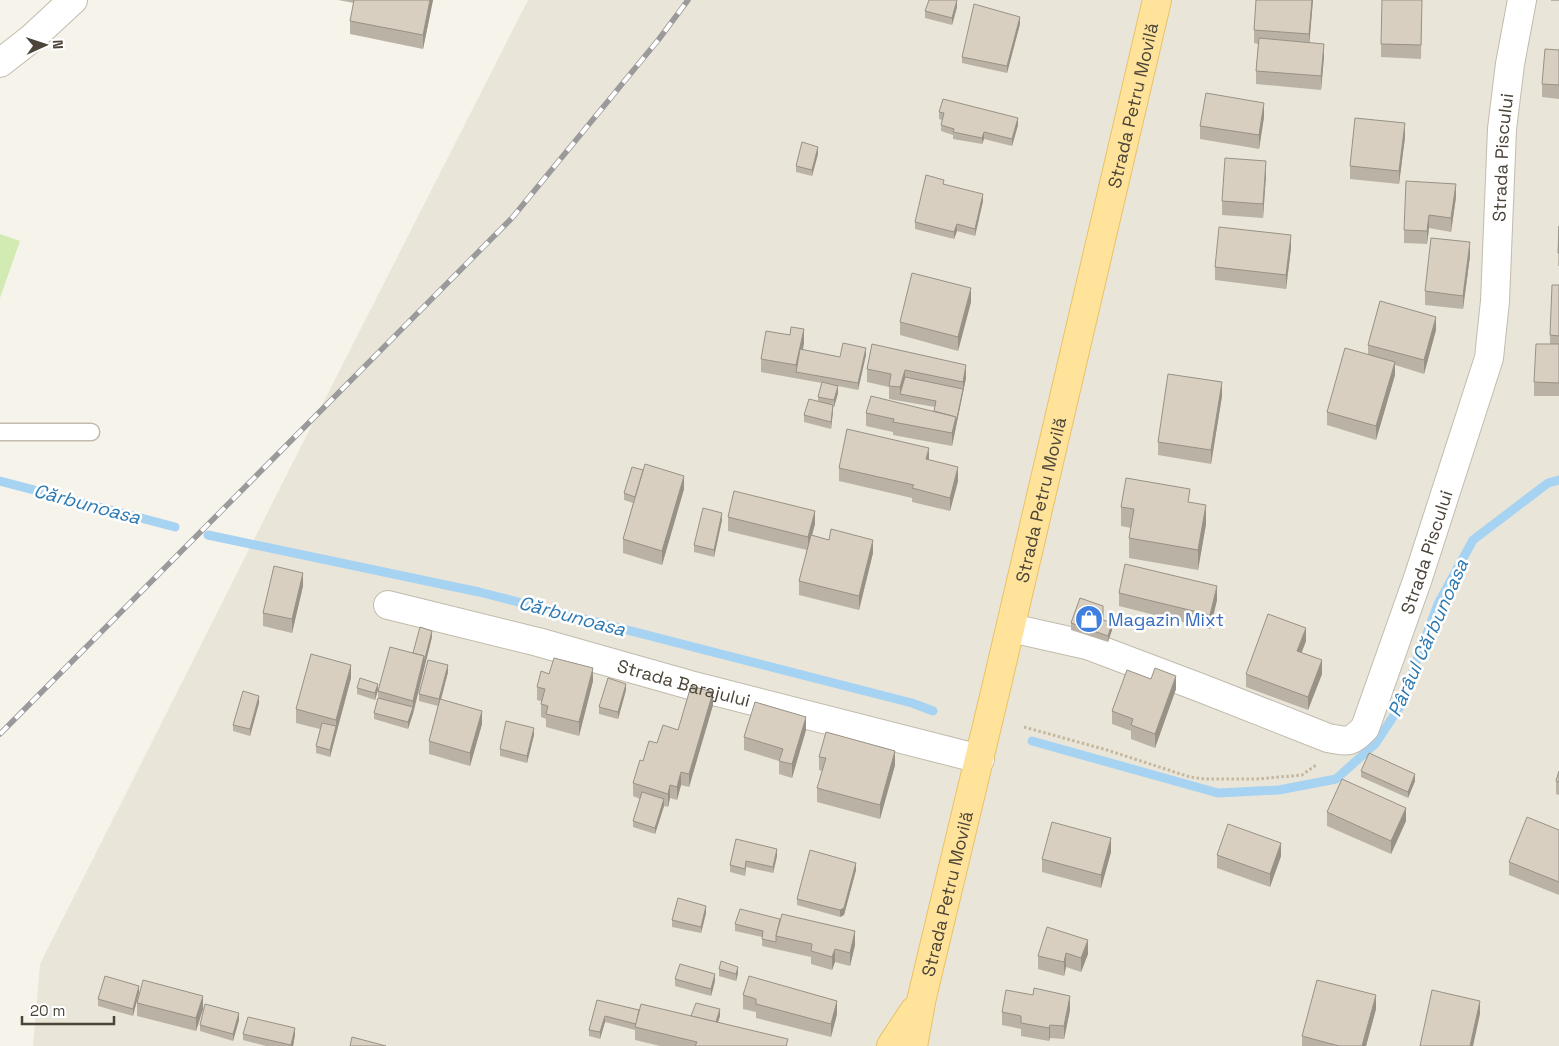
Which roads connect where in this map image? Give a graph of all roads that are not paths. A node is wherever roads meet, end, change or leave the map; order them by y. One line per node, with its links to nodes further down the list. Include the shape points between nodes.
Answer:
1 (73, 0): 4 (street)
2 (1157, 0): 8 (main road, Strada Petru Movilă)
3 (1522, 0): 8 (street, Strada Piscului, via 1502,129 1495,301 1489,358 1366,728 1346,741 1328,738 1087,645)
4 (0, 63)
5 (0, 432): 6 (lane)
6 (91, 432)
7 (388, 605): 9 (street, Strada Barajului)
8 (1011, 628): 9 (main road, Strada Petru Movilă)
9 (980, 759): 10 (main road, Strada Petru Movilă)
10 (922, 998): 11 (main road, Strada Petru Movilă); 12 (main road, Strada Petru Movilă)
11 (892, 1046)
12 (913, 1046)

